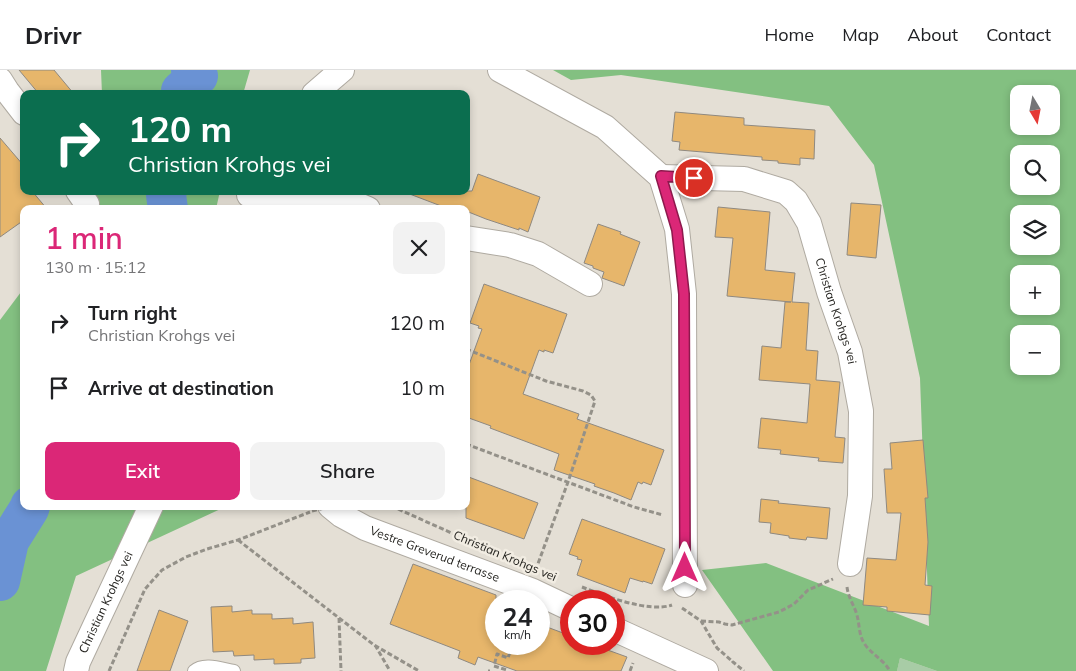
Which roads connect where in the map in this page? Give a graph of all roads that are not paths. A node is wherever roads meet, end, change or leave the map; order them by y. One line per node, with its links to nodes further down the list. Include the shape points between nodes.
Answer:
1 (342, 70): 4 (street)
2 (500, 70): 6 (street, via 605,127)
3 (0, 80): 5 (street)
4 (319, 90)
5 (20, 107)
6 (661, 176): 13 (street, Christian Krohgs vei, via 744,179 786,192 796,200 809,223 850,352 861,410 860,496); 14 (street, via 677,230 684,294 685,519)
7 (248, 198): 8 (street)
8 (328, 205)
9 (470, 239): 10 (street, via 510,245 538,254)
10 (590, 284)
11 (149, 510): 17 (street, Christian Krohgs vei)
12 (330, 510): 15 (street, Vestre Greverud terrasse, via 366,528)
13 (848, 570)
14 (680, 594)
15 (560, 604)
16 (625, 634): 20 (street)
17 (76, 671)
18 (194, 671): 19 (lane, via 205,666)
19 (234, 671)
20 (706, 671)

